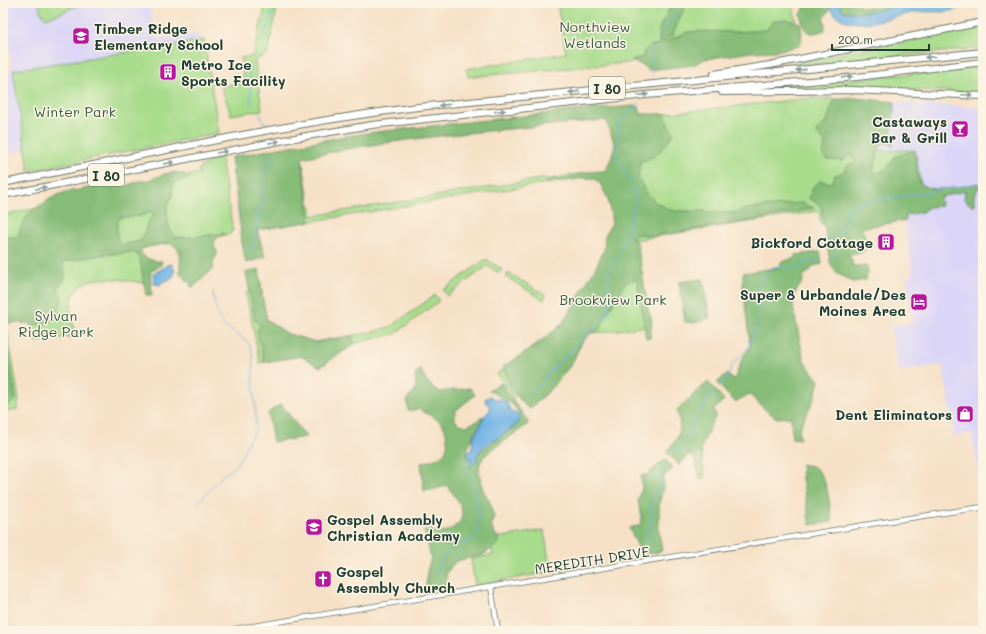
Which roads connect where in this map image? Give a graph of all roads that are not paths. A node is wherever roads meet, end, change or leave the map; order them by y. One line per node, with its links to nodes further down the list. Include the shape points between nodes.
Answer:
1 (983, 22): 4 (highway, via 770,65)
2 (983, 52): 4 (highway, I 80, one-way to 4)
3 (983, 62): 5 (highway, I 80, one-way to 3, via 857,77)
4 (651, 84): 7 (highway, I 80, one-way to 7, via 362,114)
5 (696, 90): 6 (highway, one-way to 6, via 853,90); 8 (highway, I 80, one-way to 5, via 372,125)
6 (983, 96)
7 (3, 183)
8 (3, 195)
9 (983, 506): 10 (main road, MEREDITH DRIVE)
10 (491, 587): 11 (main road, MEREDITH DRIVE); 12 (main road)
11 (223, 631)
12 (498, 631)

